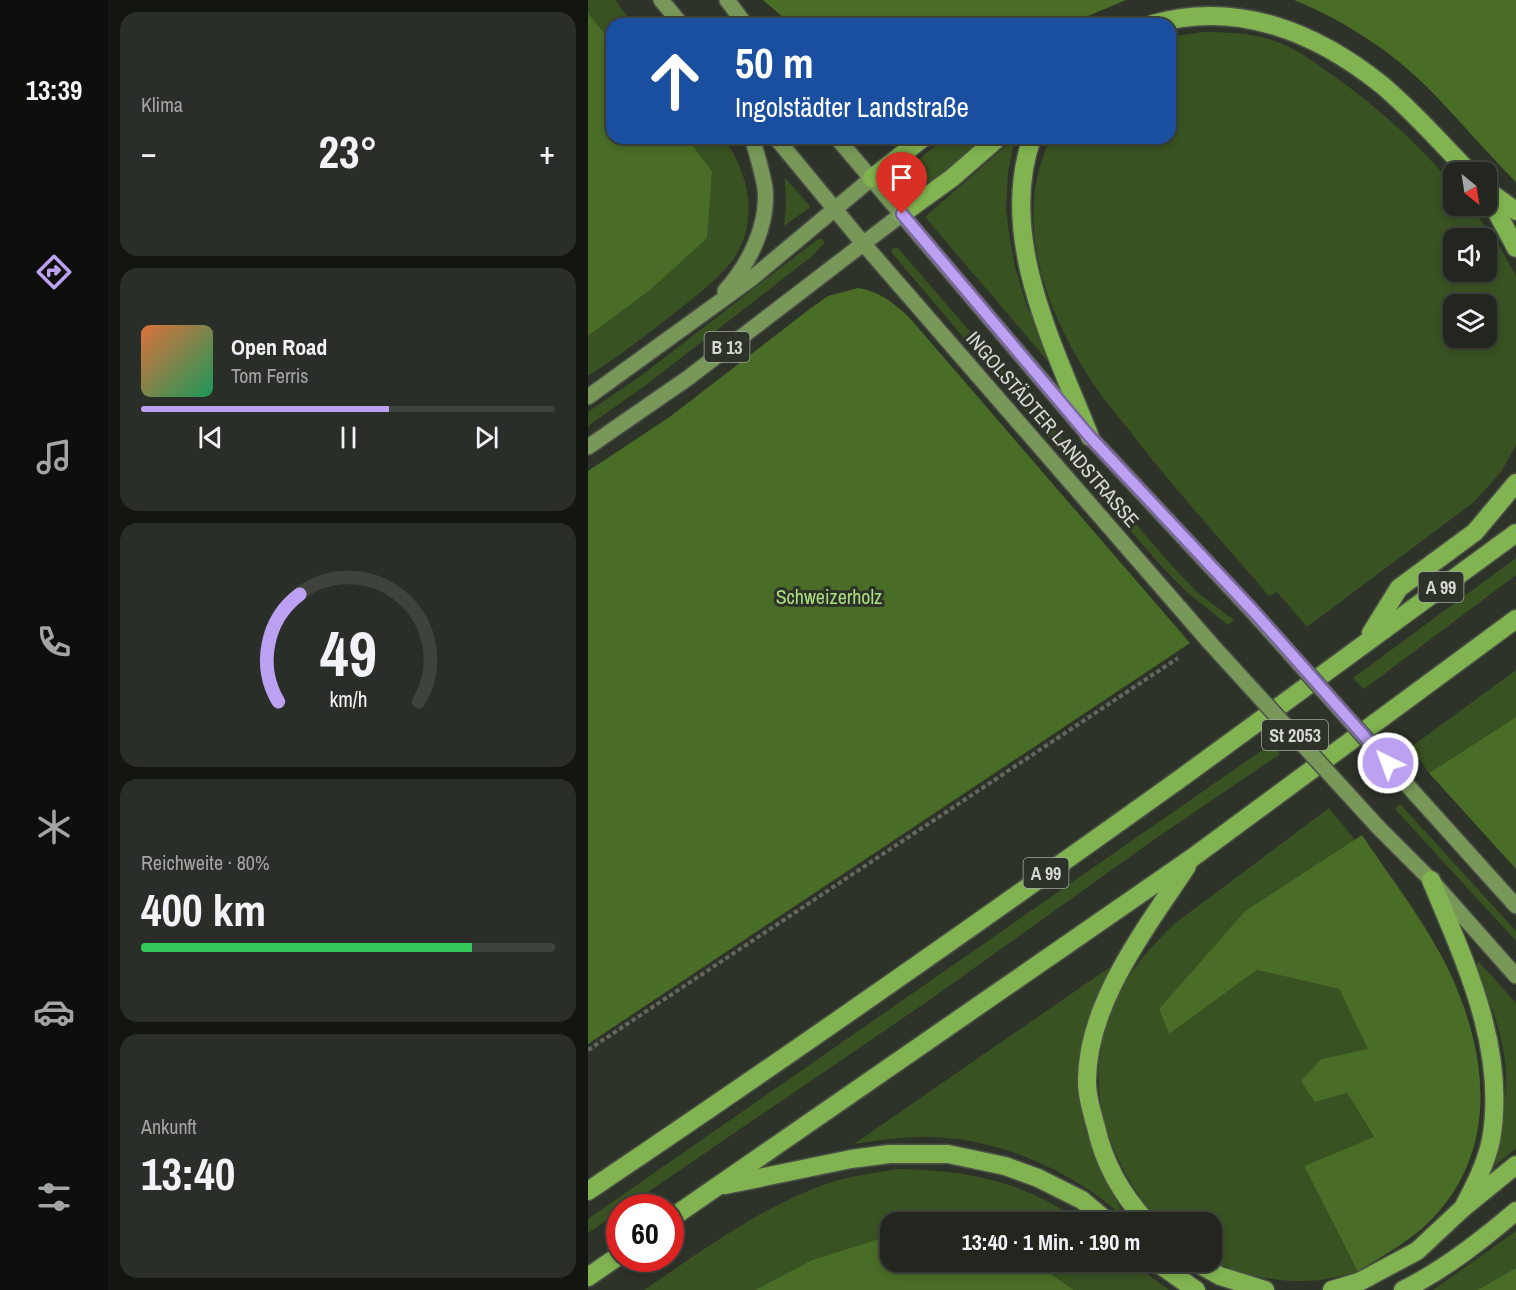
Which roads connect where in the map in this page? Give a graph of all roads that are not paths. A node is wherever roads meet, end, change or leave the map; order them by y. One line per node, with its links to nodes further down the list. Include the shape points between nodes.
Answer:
1 (661, 0): 3 (main road)
2 (727, 0): 4 (main road)
3 (676, 18)
4 (740, 18)
5 (1176, 19): 12 (highway, via 1198,14 1238,15 1317,42 1382,86)
6 (754, 144): 21 (main road, B 13, via 765,190 764,215 747,260)
7 (781, 144): 15 (main road, INGOLSTÄDTER LANDSTRASSE)
8 (842, 144): 13 (main road, INGOLSTÄDTER LANDSTRASSE)
9 (915, 144): 13 (highway)
10 (991, 144): 18 (highway)
11 (1031, 144): 23 (highway, via 1020,205 1026,259)
12 (1459, 162)
13 (872, 178): 15 (main road, B 13); 18 (main road, INGOLSTÄDTER LANDSTRASSE)
14 (1497, 198): 16 (highway)
15 (835, 209): 19 (main road, INGOLSTÄDTER LANDSTRASSE); 21 (main road, B 13)
16 (1516, 211)
17 (1497, 212): 20 (highway)
18 (902, 214): 19 (main road, B 13); 23 (main road, INGOLSTÄDTER LANDSTRASSE / St 2053)
19 (862, 242): 24 (main road, B 13, via 688,378); 30 (main road, INGOLSTÄDTER LANDSTRASSE / St 2053, bridge, via 1211,644)
20 (1516, 249)
21 (712, 307): 22 (main road, B 13)
22 (588, 397)
23 (1090, 437): 31 (main road, INGOLSTÄDTER LANDSTRASSE / St 2053, bridge, via 1254,612)
24 (588, 447)
25 (1516, 483): 28 (highway, via 1475,532 1399,588)
26 (1516, 533): 28 (highway, A 99)
27 (1516, 619): 29 (highway)
28 (1366, 641): 35 (highway, A 99, via 906,973)
29 (1192, 858): 34 (highway); 39 (highway, via 1118,974 1100,1015 1090,1054 1087,1083 1100,1146 1116,1181)
30 (1431, 880): 32 (main road, St 2053); 36 (highway, via 1474,989 1491,1052 1495,1100 1490,1142 1479,1177)
31 (1516, 906)
32 (1516, 976)
33 (1516, 1165): 36 (highway)
34 (717, 1186): 37 (highway); 38 (highway, via 889,1154 948,1154 1005,1166 1038,1178 1082,1200)
35 (588, 1191)
36 (1463, 1208): 47 (highway, via 1417,1251 1359,1282)
37 (684, 1209)
38 (1096, 1212)
39 (1138, 1212)
40 (1513, 1215): 48 (highway, via 1438,1270)
41 (606, 1264): 44 (highway)
42 (1170, 1272): 45 (highway)
43 (1213, 1272): 46 (highway)
44 (588, 1276)
45 (1196, 1290)
46 (1265, 1290)
47 (1332, 1290)
48 (1403, 1290)

